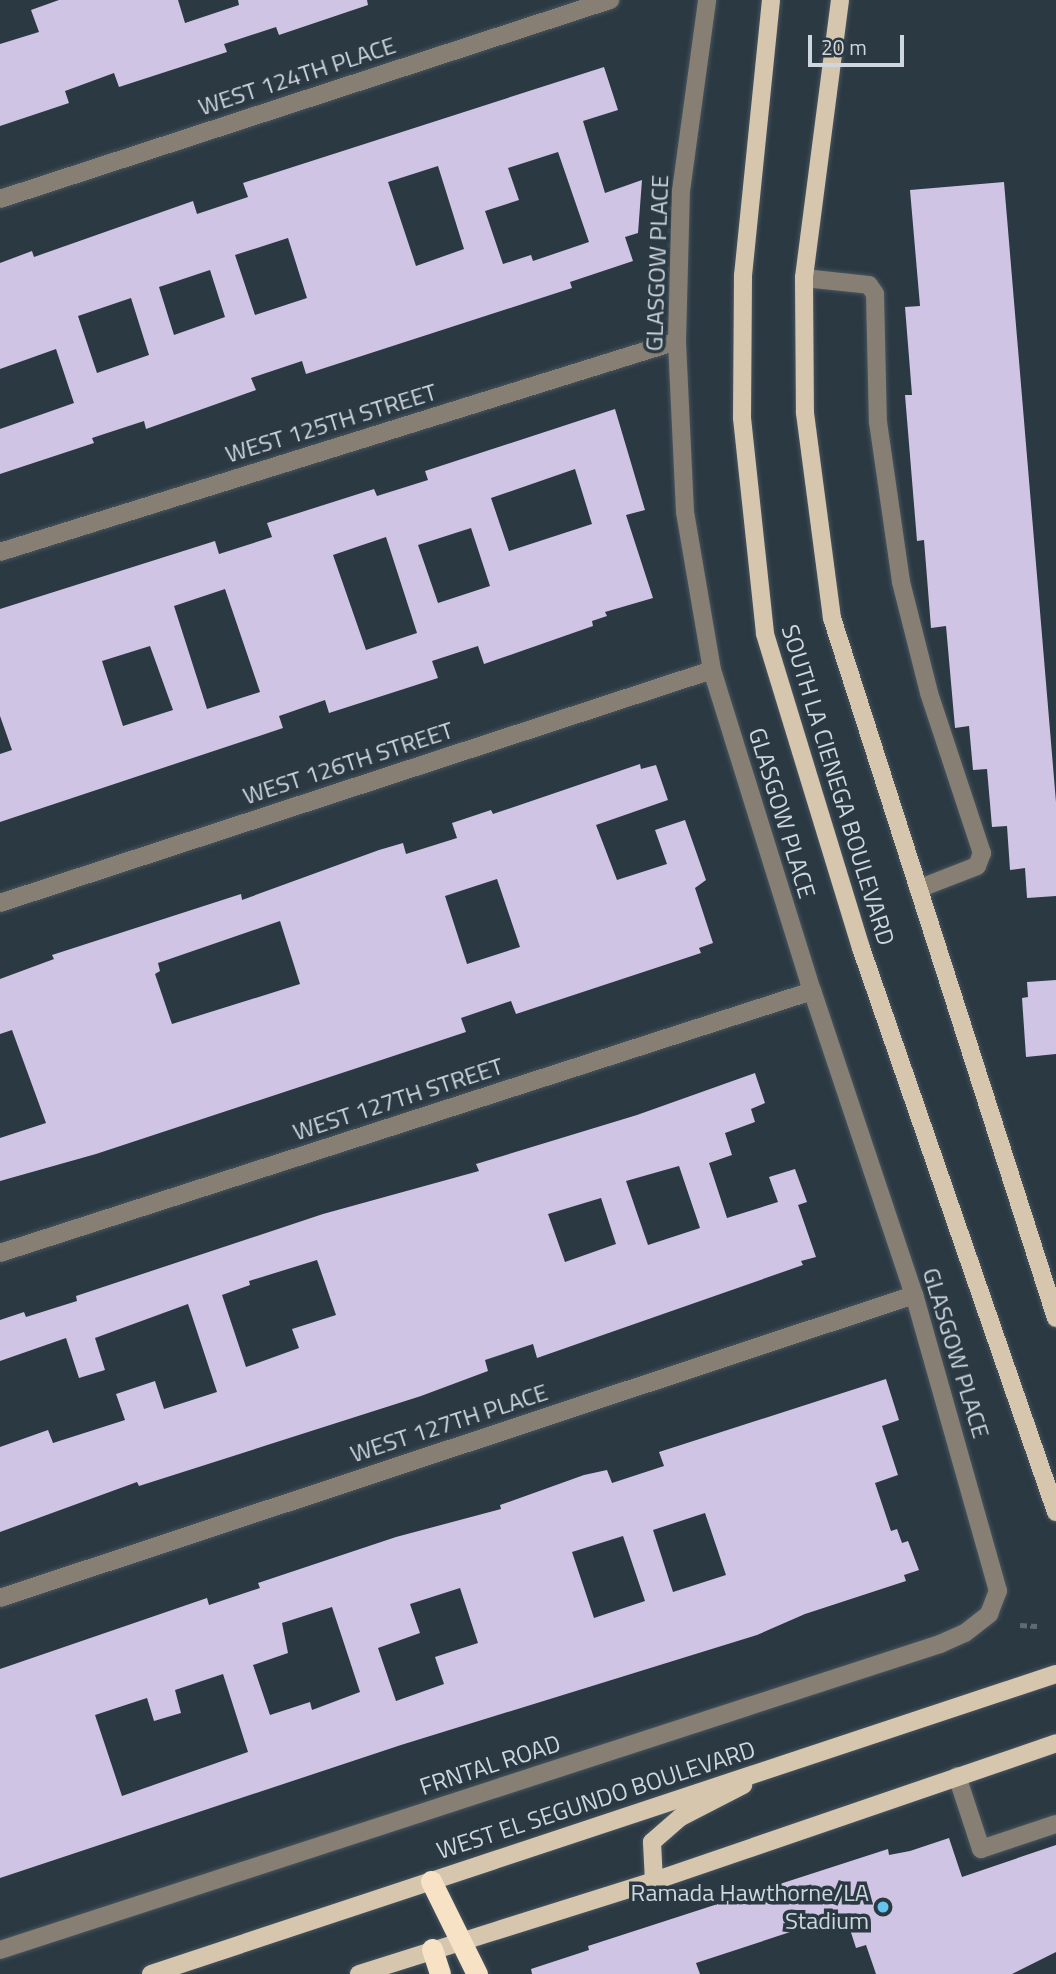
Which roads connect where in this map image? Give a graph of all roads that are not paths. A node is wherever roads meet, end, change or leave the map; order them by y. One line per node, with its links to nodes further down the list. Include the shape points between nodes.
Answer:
1 (610, 0): 5 (street, WEST 124TH PLACE)
2 (707, 0): 7 (street, GLASGOW PLACE, via 681,191)
3 (771, 0): 16 (main road, SOUTH LA CIENEGA BOULEVARD, via 743,288 742,418 765,634 861,948)
4 (840, 0): 6 (main road, SOUTH LA CIENEGA BOULEVARD)
5 (0, 199)
6 (804, 278): 10 (main road, SOUTH LA CIENEGA BOULEVARD, via 805,413 832,618); 10 (street, via 869,285 875,294 878,422 901,582 929,693 982,853 977,866)
7 (677, 341): 8 (street, WEST 125TH STREET); 9 (street, GLASGOW PLACE, via 685,512)
8 (0, 552)
9 (712, 670): 11 (street, WEST 126TH STREET); 12 (street, GLASGOW PLACE)
10 (918, 889): 15 (main road, SOUTH LA CIENEGA BOULEVARD)
11 (0, 903)
12 (812, 991): 13 (street, WEST 127TH STREET); 14 (street, GLASGOW PLACE)
13 (0, 1253)
14 (914, 1295): 17 (street, WEST 127TH PLACE); 18 (street, GLASGOW PLACE, via 994,1566 998,1591)
15 (1056, 1318)
16 (1056, 1512)
17 (0, 1598)
18 (989, 1614): 28 (street, FRNTAL ROAD, via 965,1633 940,1644)
19 (1056, 1674): 21 (main road, WEST EL SEGUNDO BOULEVARD)
20 (1056, 1743): 22 (main road)
21 (790, 1761): 24 (main road, WEST EL SEGUNDO BOULEVARD); 25 (main road, via 681,1817 652,1842)
22 (957, 1776): 23 (street, via 981,1849); 25 (main road)
23 (1056, 1824)
24 (431, 1881): 26 (highway); 29 (main road, WEST EL SEGUNDO BOULEVARD)
25 (654, 1881): 26 (main road)
26 (461, 1938): 27 (main road); 32 (highway)
27 (432, 1949): 30 (main road); 31 (highway)
28 (0, 1950)
29 (151, 1974)
30 (359, 1974)
31 (440, 1974)
32 (477, 1974)

